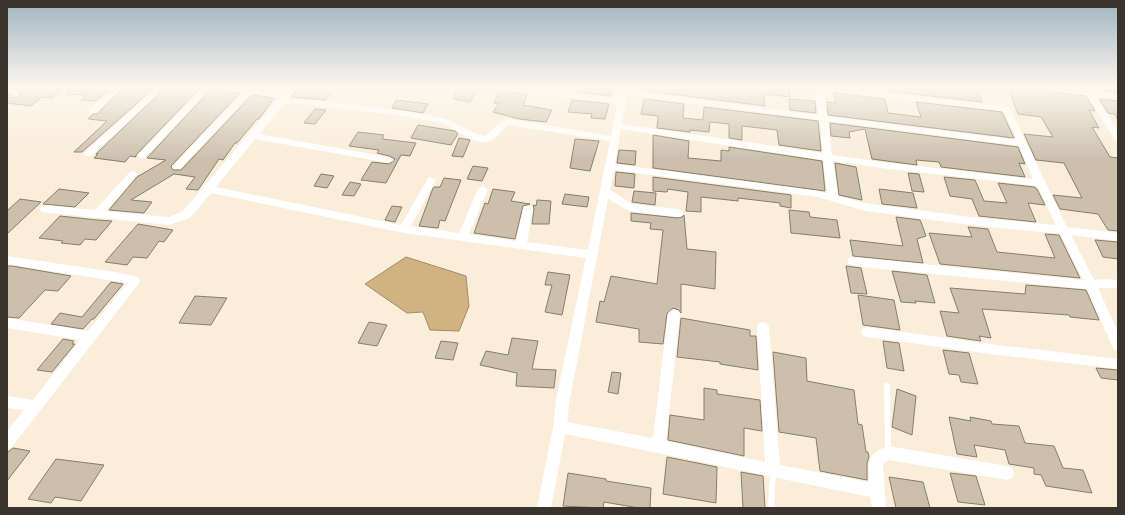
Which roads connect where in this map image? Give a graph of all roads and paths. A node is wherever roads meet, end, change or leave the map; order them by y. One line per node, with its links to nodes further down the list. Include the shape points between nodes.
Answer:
1 (135, 111): 17 (street)
2 (184, 111): 18 (street)
3 (229, 111): 22 (street)
4 (272, 111): 14 (street)
5 (378, 111): 15 (street, via 445,121 483,139 488,138 502,124 509,122)
6 (620, 111): 12 (street)
7 (767, 111): 11 (street)
8 (822, 111): 11 (street)
9 (1007, 111): 16 (street)
10 (1102, 111): 13 (street)
11 (823, 118): 16 (street); 19 (street)
12 (617, 126): 15 (street); 19 (street)
13 (1116, 133)
14 (252, 136): 20 (street); 26 (street)
15 (614, 139): 21 (street)
16 (1023, 144): 25 (street)
17 (88, 154)
18 (142, 156)
19 (827, 156): 25 (street, via 888,166); 29 (street)
20 (389, 160)
21 (610, 166): 28 (street); 29 (street, via 796,190)
22 (177, 167)
23 (133, 174): 33 (street)
24 (431, 180): 34 (street)
25 (1040, 183): 35 (street)
26 (210, 189): 33 (street, via 186,215 178,219 157,220); 34 (street)
27 (483, 190): 36 (street)
28 (604, 191): 32 (street, via 629,207); 39 (street)
29 (833, 198): 35 (street, via 865,207)
30 (45, 209): 33 (street)
31 (528, 209): 38 (street)
32 (678, 212)
33 (98, 214)
34 (404, 229): 36 (street)
35 (1063, 230): 37 (street); 43 (street)
36 (463, 237): 38 (street)
37 (1118, 237)
38 (521, 246): 39 (street)
39 (591, 255): 54 (street, via 563,399)
40 (7, 260): 48 (street, via 134,280)
41 (853, 261): 43 (street)
42 (1118, 284): 43 (street)
43 (1091, 285): 49 (street)
44 (674, 314): 56 (street)
45 (7, 323): 48 (street)
46 (763, 327): 58 (street)
47 (867, 332): 50 (street)
48 (91, 337): 53 (street)
49 (1118, 346)
50 (1118, 364)
51 (887, 386): 57 (lane)
52 (7, 402): 53 (street)
53 (35, 406): 55 (street)
54 (560, 428): 56 (street); 61 (street)
55 (7, 442)
56 (659, 446): 58 (street)
57 (888, 453): 59 (street); 60 (street, via 876,460)
58 (773, 471): 60 (street); 62 (lane)
59 (1007, 473)
60 (877, 491): 63 (street)
61 (544, 508)
62 (771, 508)
63 (879, 508)

